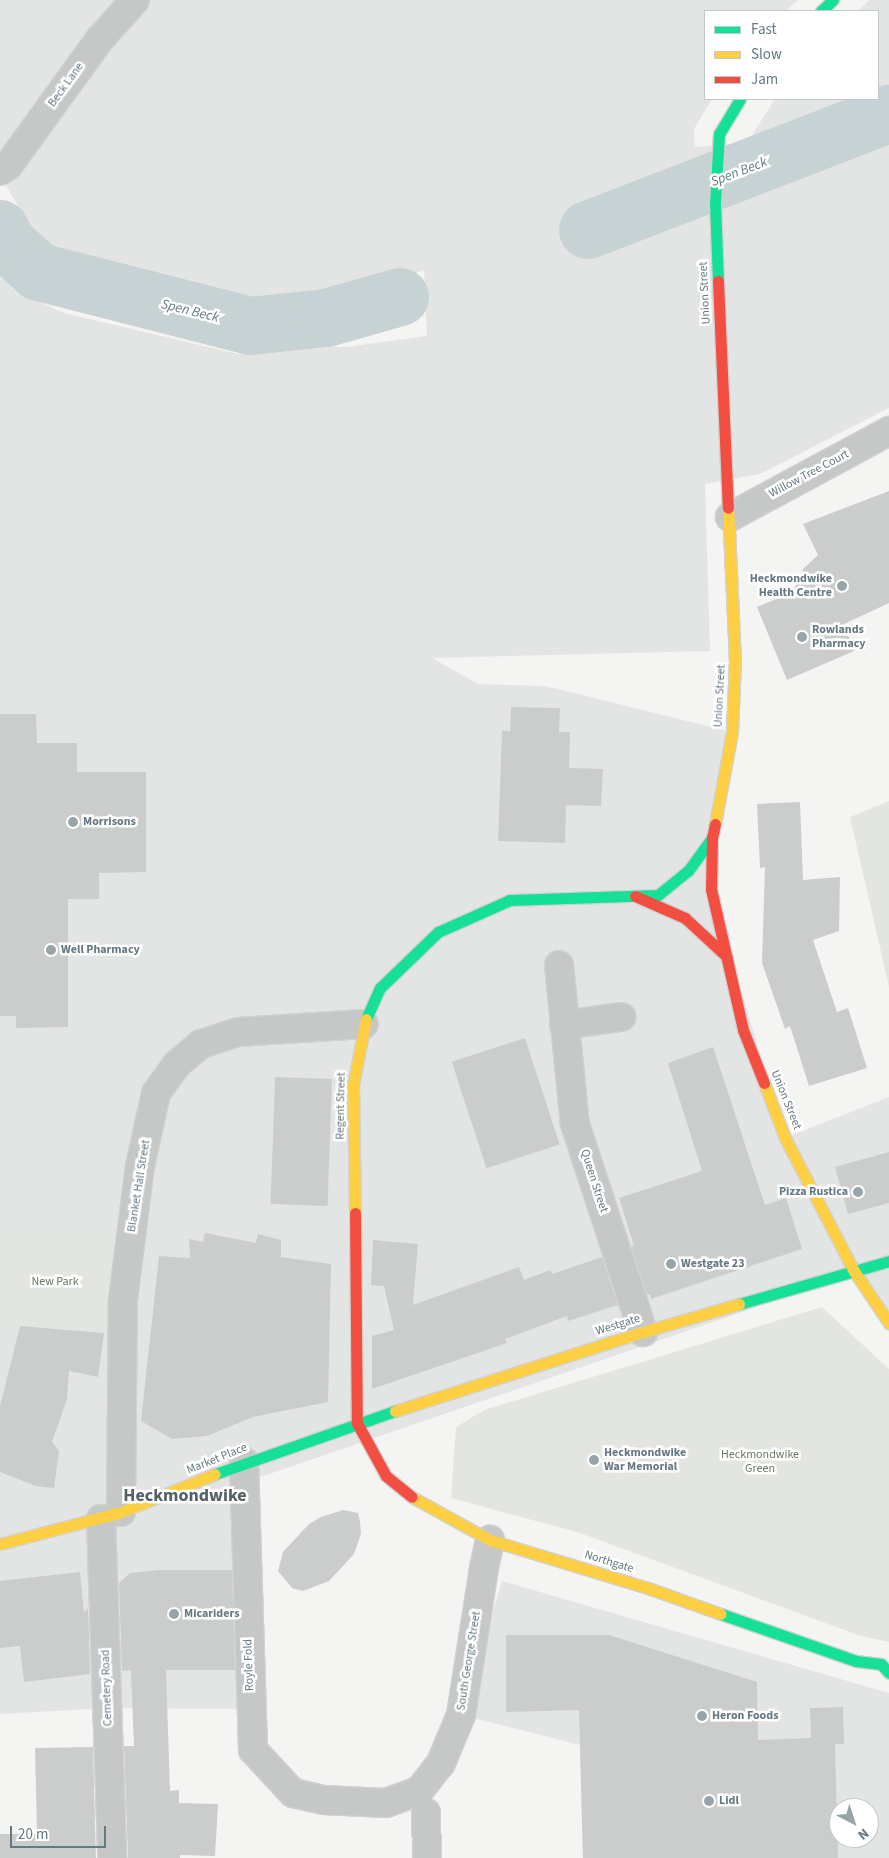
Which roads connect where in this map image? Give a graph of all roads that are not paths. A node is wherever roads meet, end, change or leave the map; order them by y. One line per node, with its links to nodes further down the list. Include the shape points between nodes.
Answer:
1 (135, 0): 5 (street, Beck Lane, via 100,39)
2 (833, 0): 3 (street)
3 (823, 10)
4 (739, 100): 7 (street, Union Street, via 719,134 715,203)
5 (4, 169)
6 (889, 432): 7 (street, Willow Tree Court)
7 (730, 517): 8 (street, Union Street, via 735,661 732,723)
8 (712, 838): 9 (street, Regent Street, via 688,871 658,895); 10 (street, Union Street, via 710,889)
9 (635, 896): 10 (street, Regent Street, via 685,918); 13 (street, Regent Street, via 510,900 438,932 380,988)
10 (726, 956): 16 (street, Union Street, via 743,1030 785,1138)
11 (559, 965): 14 (street, Queen Street)
12 (621, 1017): 14 (street)
13 (364, 1024): 19 (street, Regent Street, via 353,1085); 21 (street, Blanket Hall Street, via 238,1032 210,1041 201,1044 176,1065 156,1093 140,1166 124,1300)
14 (564, 1025): 18 (street, Queen Street, via 575,1124)
15 (889, 1261): 16 (street, Westgate)
16 (854, 1271): 17 (street, Union Street); 18 (street, Westgate)
17 (889, 1323)
18 (643, 1332): 19 (street, Westgate)
19 (357, 1423): 20 (street, Market Place); 22 (street, Northgate, via 386,1476 413,1498)
20 (244, 1462): 21 (street, Market Place); 26 (street, Royle Fold, via 253,1750)
21 (111, 1516): 23 (street, Market Place); 28 (street, Cemetery Road)
22 (490, 1540): 24 (street, Northgate, via 648,1588 856,1661); 26 (street, South George Street, via 460,1715 441,1763 419,1791 386,1803 323,1800)
23 (0, 1544)
24 (885, 1663): 25 (street, Northgate)
25 (889, 1673)
26 (293, 1793)
27 (426, 1813): 29 (street)
28 (112, 1858)
29 (427, 1858)

